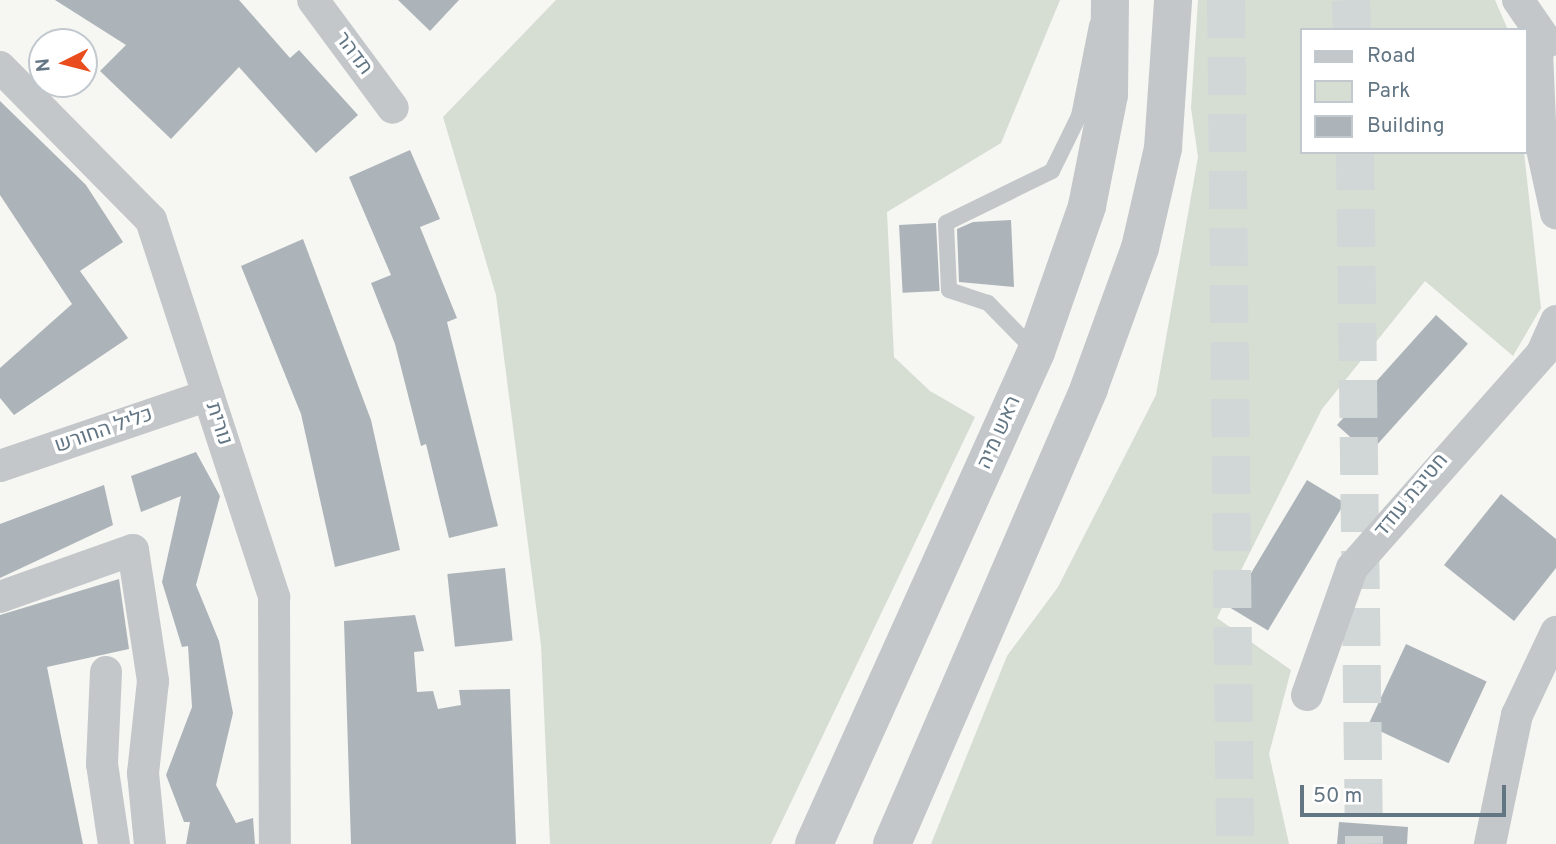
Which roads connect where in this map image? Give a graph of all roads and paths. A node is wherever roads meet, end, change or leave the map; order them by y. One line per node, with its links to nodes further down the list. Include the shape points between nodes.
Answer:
1 (313, 0): 8 (street, תדהר)
2 (1108, 0): 11 (street, ראש מיה, via 1109,95 1087,206); 11 (lane, via 1086,55 1079,116 1052,171 946,223 949,290 988,303)
3 (1173, 0): 22 (street, via 1163,148 1140,248 1089,388)
4 (1518, 0): 5 (street)
5 (1536, 27): 6 (street); 9 (street, via 1541,144)
6 (1556, 54)
7 (0, 67): 12 (street, נורית, via 151,220)
8 (393, 108)
9 (1556, 214)
10 (1556, 321): 17 (street, חטיבת עודד, via 1542,353 1352,568)
11 (1036, 352): 21 (street, ראש מיה)
12 (208, 395): 13 (street, כליל החורש); 20 (street, נורית, via 274,597)
13 (0, 466)
14 (0, 597): 19 (street, via 133,550 153,681 143,773)
15 (1556, 632): 23 (street, via 1517,715)
16 (106, 672): 18 (street, via 102,764)
17 (1307, 695)
18 (114, 844)
19 (150, 844)
20 (275, 844)
21 (814, 844)
22 (892, 844)
23 (1490, 844)

